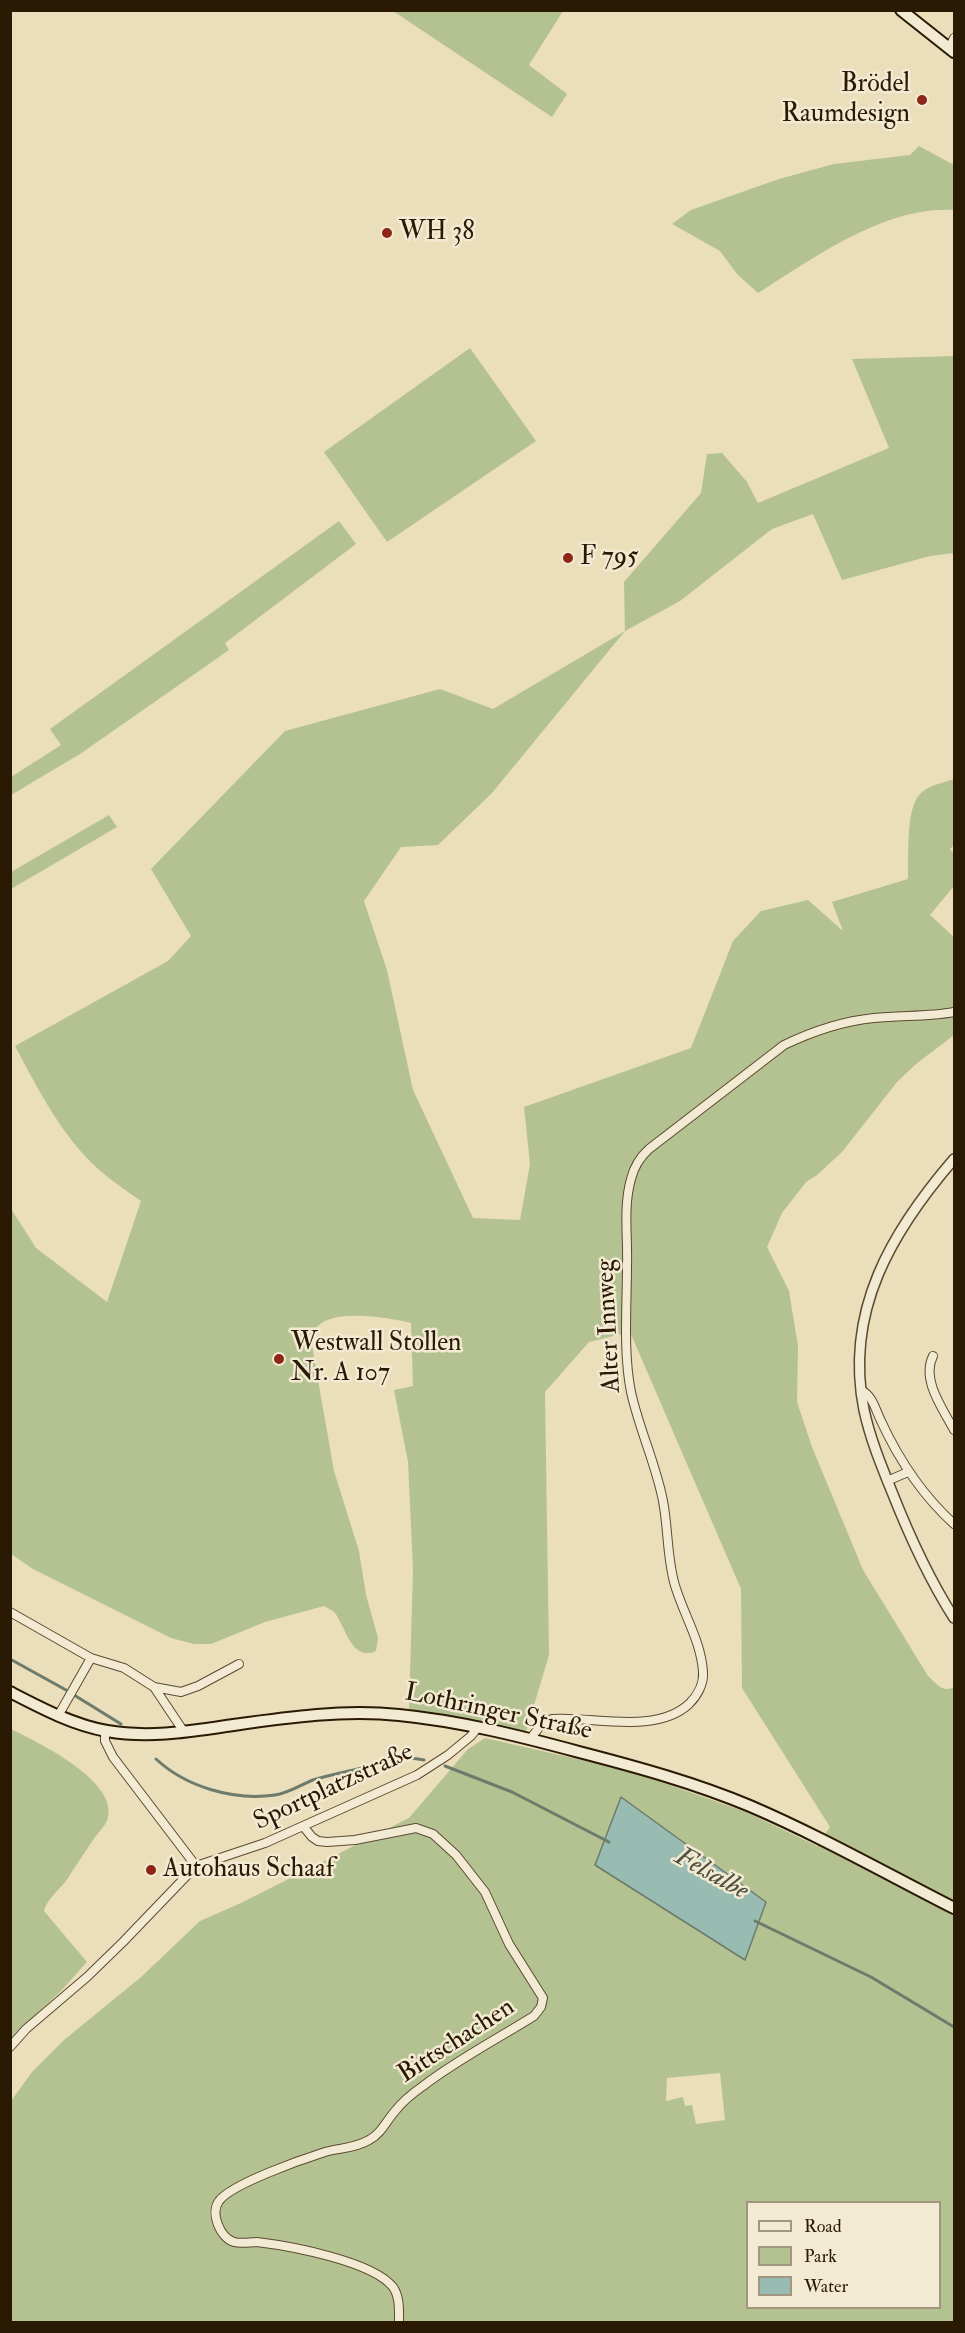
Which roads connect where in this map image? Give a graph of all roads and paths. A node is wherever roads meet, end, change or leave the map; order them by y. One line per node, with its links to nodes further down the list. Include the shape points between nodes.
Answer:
1 (901, 10): 2 (main road)
2 (953, 46)
3 (954, 1012): 21 (street, Alter Innweg, via 856,1021 797,1038 649,1149 635,1168 626,1216 631,1389 663,1502 670,1566 695,1639 703,1681 689,1704 660,1718 642,1722 552,1719 542,1724)
4 (954, 1159): 6 (street, via 900,1229 876,1276 862,1336)
5 (933, 1356): 7 (street, via 930,1377)
6 (861, 1390): 8 (street, via 872,1399); 9 (street, via 868,1428)
7 (954, 1430)
8 (908, 1472): 9 (street); 10 (street)
9 (887, 1481): 12 (street, via 920,1557)
10 (954, 1524)
11 (10, 1612): 13 (street)
12 (954, 1618)
13 (91, 1658): 15 (street, via 124,1668); 17 (street)
14 (239, 1664): 15 (street, via 181,1692)
15 (154, 1687): 20 (street)
16 (10, 1692): 17 (main road, Lothringer Straße)
17 (58, 1716): 19 (main road, Lothringer Straße)
18 (478, 1727): 20 (main road, Lothringer Straße, via 398,1714 356,1713); 21 (main road, Lothringer Straße); 22 (street, Sportplatzstraße, via 424,1771)
19 (105, 1731): 20 (main road, Lothringer Straße, via 152,1735); 23 (street, via 113,1757)
20 (184, 1732)
21 (530, 1739): 24 (main road, Lothringer Straße, via 637,1767 729,1798)
22 (303, 1826): 23 (street, Sportplatzstraße, via 246,1851); 26 (street, Bittschachen, via 312,1837 327,1842 416,1828 433,1834 480,1885 509,1944 543,1998 534,2016 424,2085 368,2141 326,2152 233,2187 218,2202 215,2215 219,2226 235,2242 304,2249 371,2271 394,2289)
23 (196, 1866): 25 (street, via 106,1959)
24 (954, 1908)
25 (10, 2047)
26 (399, 2322)

